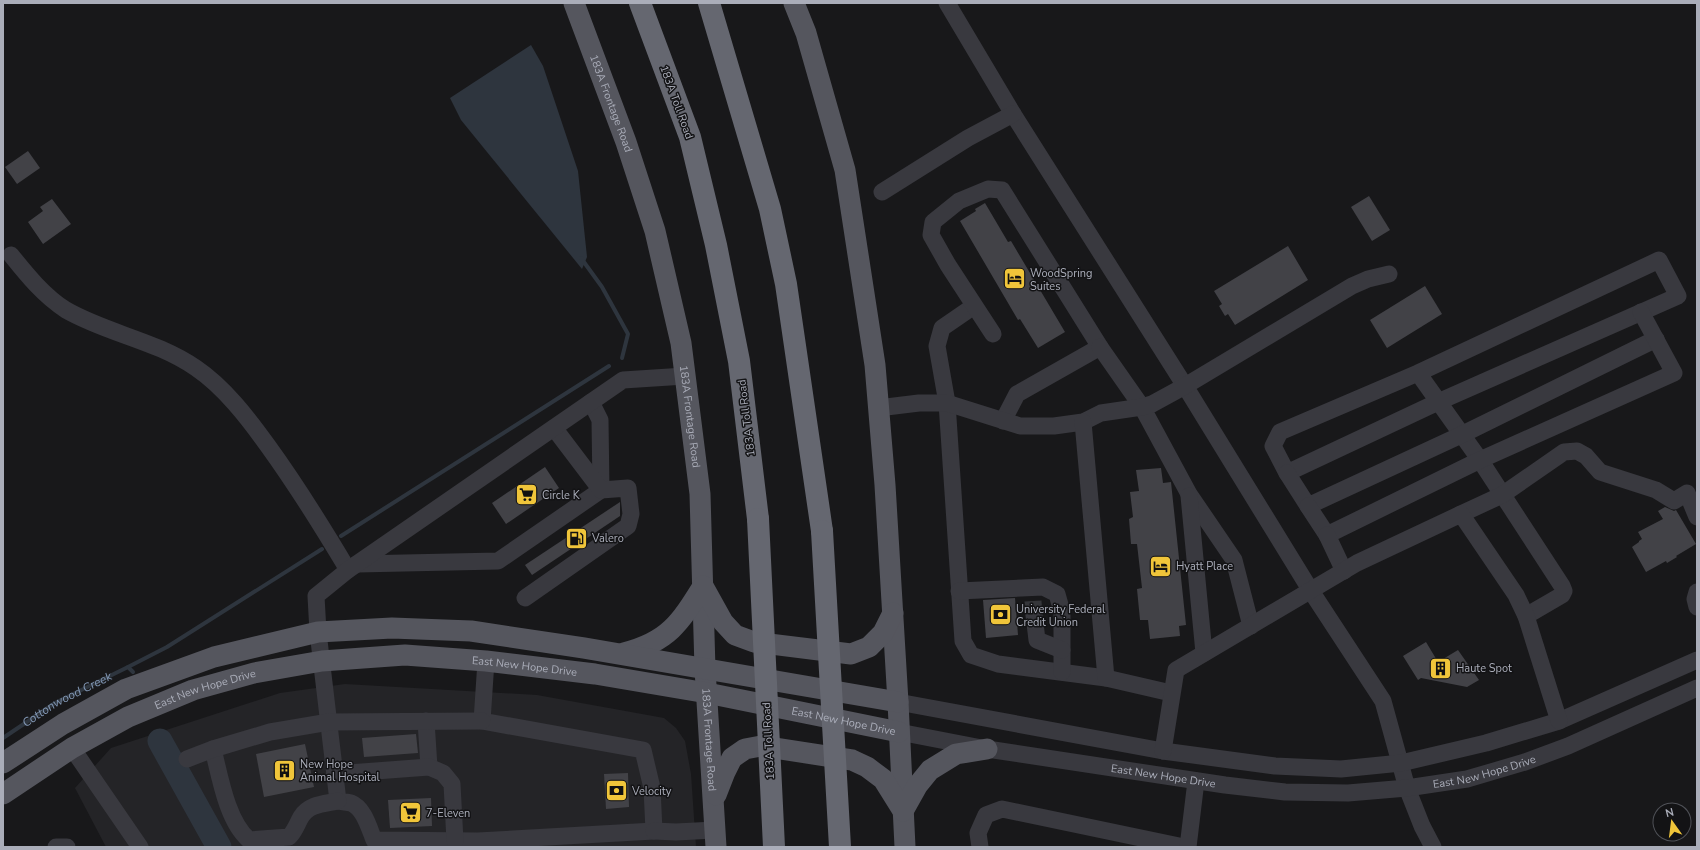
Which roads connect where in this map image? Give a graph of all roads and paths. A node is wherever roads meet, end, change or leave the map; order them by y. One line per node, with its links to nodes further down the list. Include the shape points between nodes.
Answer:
1 (574, 3): 16 (main road, 183A Frontage Road, via 624,135 655,230 681,343)
2 (640, 3): 89 (highway, 183A Toll Road, bridge, via 690,137 716,245 739,361 758,519)
3 (709, 3): 90 (highway, bridge, via 770,209 786,284 822,531)
4 (794, 3): 22 (main road, via 806,32 846,170 875,365)
5 (946, 3): 6 (street)
6 (1013, 114): 7 (street, via 968,138); 17 (street)
7 (882, 192)
8 (10, 255): 36 (street, via 47,296 66,310 179,357 231,399 255,428)
9 (1389, 274): 17 (street, via 1352,286)
10 (974, 306): 12 (street); 14 (street, via 931,235 933,222 959,201 988,189 1002,190); 20 (street, via 942,328 937,346)
11 (1641, 312): 13 (street); 15 (street, via 1678,296 1659,260); 19 (street)
12 (993, 334)
13 (1656, 340): 26 (street); 27 (street, via 1674,373)
14 (1100, 347): 21 (street); 23 (street, via 1017,394)
15 (1418, 373): 19 (street); 28 (street, via 1280,432 1273,446)
16 (685, 376): 18 (street, via 623,380); 38 (main road, 183A Frontage Road, via 700,494)
17 (1185, 386): 21 (street); 40 (street)
18 (591, 402): 25 (street); 29 (street, via 600,420)
19 (1438, 402): 26 (street); 28 (street)
20 (947, 403): 22 (street, via 919,403); 23 (street); 39 (street)
21 (1142, 407): 24 (street, via 1101,413); 30 (street)
22 (878, 408): 45 (main road)
23 (1003, 421): 24 (street, via 1020,426 1054,426)
24 (1083, 422): 57 (street)
25 (554, 428): 29 (street); 36 (street)
26 (1461, 435): 27 (street); 32 (street)
27 (1480, 460): 31 (street); 35 (street)
28 (1288, 472): 32 (street)
29 (601, 490): 36 (street, via 498,561); 42 (street, via 628,488 631,514 628,526)
30 (1189, 494): 47 (street, via 1234,560); 50 (street)
31 (1502, 495): 33 (street); 34 (street, via 1564,452 1577,451 1586,456 1600,472 1656,490 1674,501 1687,493); 46 (street, via 1564,591 1562,595)
32 (1308, 506): 35 (street)
33 (1461, 514): 37 (street); 46 (street, via 1516,595)
34 (1697, 517)
35 (1327, 535): 37 (street)
36 (352, 567): 48 (street, via 316,596)
37 (1344, 571): 40 (street)
38 (702, 586): 45 (main road, via 723,622 734,635 754,642 851,654 869,648 883,633); 51 (main road, via 686,614 665,636 650,645); 55 (main road, 183A Frontage Road)
39 (959, 591): 43 (street); 56 (street, via 963,641 971,655 998,664)
40 (1311, 591): 47 (street); 72 (street, via 1383,701)
41 (1697, 592): 44 (street, via 1694,599)
42 (525, 598)
43 (1033, 601): 49 (street, via 1037,640); 49 (street, via 1043,586 1057,594 1062,612)
44 (1697, 606)
45 (893, 612): 61 (main road)
46 (1526, 616): 64 (street)
47 (1250, 626): 50 (street)
48 (318, 632): 51 (main road, via 392,628 471,631); 54 (street); 73 (main road, via 214,657 126,689 62,724)
49 (1062, 650): 56 (street)
50 (1204, 653): 59 (street, via 1176,670)
51 (620, 654): 55 (main road)
52 (486, 660): 54 (main road, East New Hope Drive, via 404,655); 60 (main road, East New Hope Drive, via 595,674); 63 (street)
53 (1697, 660): 64 (street)
54 (322, 661): 65 (street); 67 (main road, East New Hope Drive, via 254,673 193,690 128,717)
55 (705, 669): 60 (main road, 183A Frontage Road); 61 (main road)
56 (1062, 672): 57 (street)
57 (1106, 678): 59 (street)
58 (1697, 688): 77 (street, East New Hope Drive, via 1568,746 1525,762 1467,779)
59 (1171, 693): 70 (street)
60 (707, 694): 66 (main road, East New Hope Drive); 80 (main road, 183A Frontage Road)
61 (898, 702): 66 (main road); 70 (street)
62 (426, 721): 63 (street); 65 (street); 74 (street)
63 (482, 721): 82 (street, via 643,750 652,788)
64 (1559, 721): 72 (street, via 1486,744)
65 (329, 722): 68 (street, via 270,732); 75 (street)
66 (899, 732): 69 (street, East New Hope Drive); 81 (main road)
67 (72, 748): 78 (main road, East New Hope Drive); 88 (street)
68 (213, 749): 71 (street); 79 (street, via 228,803 242,834 250,840 289,837 308,809)
69 (987, 749): 76 (street, East New Hope Drive); 81 (main road, via 956,754 930,770 917,786)
70 (1163, 751): 72 (street, via 1282,766 1341,769)
71 (187, 759)
72 (1401, 762): 77 (street)
73 (3, 763)
74 (429, 766): 75 (street); 84 (street, via 443,773 452,784)
75 (335, 774): 79 (street)
76 (1196, 781): 77 (street, East New Hope Drive, via 1285,792 1348,793); 94 (street)
77 (1407, 788): 95 (street)
78 (3, 794)
79 (338, 801): 84 (street, via 351,803 358,808 374,840)
80 (713, 802): 81 (main road, via 732,758 745,749 760,746 852,760 867,766 883,779); 83 (main road, 183A Frontage Road)
81 (903, 811): 91 (main road)
82 (654, 831): 83 (street); 84 (street)
83 (716, 839)
84 (455, 841)
85 (1162, 845): 92 (street, via 1002,809 986,815 978,834); 93 (street)
86 (56, 847): 87 (street)
87 (67, 847)
88 (140, 847)
89 (774, 847)
90 (840, 847)
91 (905, 847)
92 (980, 847)
93 (1184, 847)
94 (1188, 847)
95 (1433, 847)

